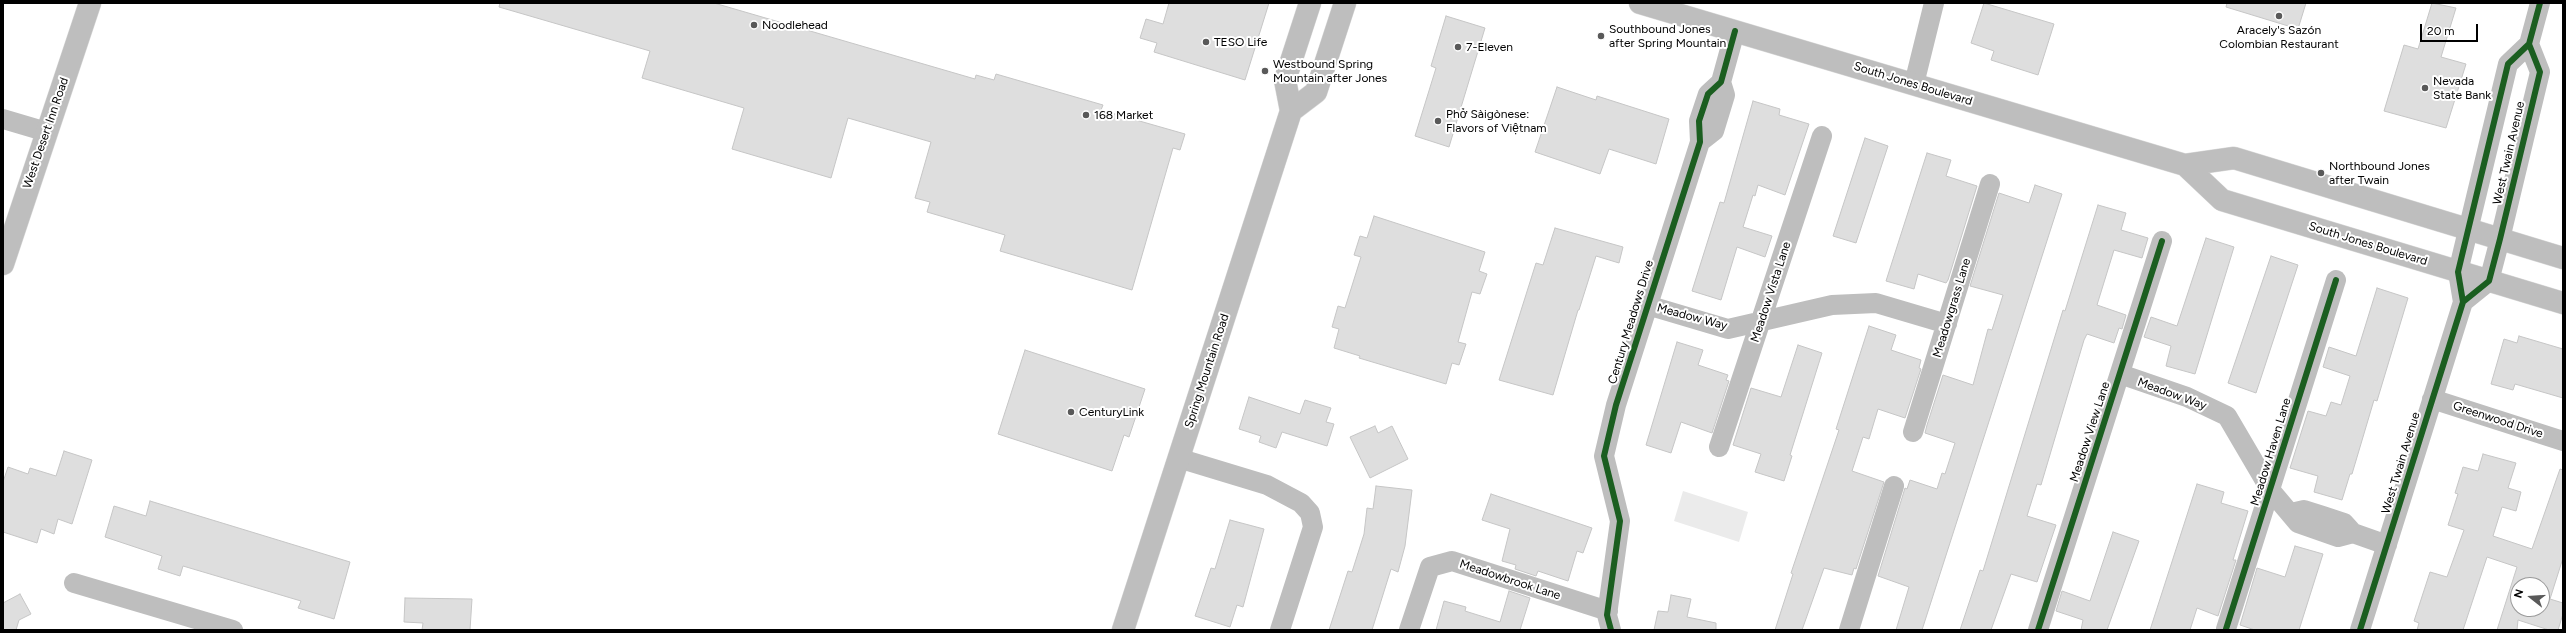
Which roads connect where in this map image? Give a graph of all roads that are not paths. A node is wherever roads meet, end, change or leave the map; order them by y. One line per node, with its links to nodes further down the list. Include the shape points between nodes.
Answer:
1 (90, 3): 12 (main road, West Desert Inn Road)
2 (1310, 3): 10 (main road, Spring Mountain Road, via 1285,80)
3 (1345, 3): 10 (main road, via 1316,92)
4 (1640, 3): 7 (main road, South Jones Boulevard)
5 (1934, 3): 9 (street)
6 (2540, 3): 8 (street)
7 (1735, 31): 9 (main road, South Jones Boulevard); 26 (street, Century Meadows Drive, via 1721,82 1725,95 1714,131 1700,142)
8 (2529, 44): 16 (street, West Twain Avenue, via 2508,64); 17 (street, West Twain Avenue, via 2540,72)
9 (1914, 84): 14 (main road, South Jones Boulevard)
10 (1291, 111): 34 (main road, Spring Mountain Road)
11 (3, 119): 12 (street)
12 (47, 132): 20 (main road, West Desert Inn Road)
13 (1822, 136): 27 (street, Meadow Vista Lane)
14 (2185, 165): 16 (main road, South Jones Boulevard, via 2234,158); 21 (main road, South Jones Boulevard, via 2222,200)
15 (1990, 184): 28 (street, Meadowgrass Lane)
16 (2469, 230): 17 (main road, South Jones Boulevard); 21 (street, West Twain Avenue)
17 (2500, 239): 19 (main road, South Jones Boulevard); 23 (street, West Twain Avenue)
18 (2162, 241): 29 (street, Meadow View Lane)
19 (2563, 258)
20 (3, 264)
21 (2458, 272): 23 (main road, South Jones Boulevard); 24 (street, West Twain Avenue)
22 (2336, 280): 36 (street, Meadow Haven Lane)
23 (2489, 281): 24 (street); 25 (main road, South Jones Boulevard)
24 (2463, 302): 30 (street, West Twain Avenue)
25 (2563, 303)
26 (1647, 305): 27 (street, Meadow Way, via 1728,329); 39 (street, Century Meadows Drive, via 1616,405 1604,456 1620,520)
27 (1760, 322): 28 (street, Meadow Way, via 1832,305 1876,303); 33 (street, Meadow Vista Lane)
28 (1947, 324): 31 (street, Meadowgrass Lane)
29 (2120, 374): 36 (street, Meadow Way, via 2186,397 2227,416); 45 (street, Meadow View Lane)
30 (2432, 400): 32 (street, Greenwood Drive); 37 (street, West Twain Avenue)
31 (1913, 432)
32 (2563, 441)
33 (1719, 447)
34 (1178, 458): 41 (main road, Spring Mountain Road); 42 (street, via 1267,485 1301,503 1310,513 1313,527)
35 (1894, 486): 44 (street)
36 (2271, 491): 37 (street, Meadow Way, via 2280,504 2291,513 2304,510 2323,516 2344,523 2353,533); 46 (street, Meadow Haven Lane)
37 (2387, 545): 47 (street, West Twain Avenue)
38 (74, 583): 40 (street)
39 (1609, 620): 43 (street, Meadowbrook Lane, via 1452,562 1430,567)
40 (223, 629)
41 (1123, 630)
42 (1280, 630)
43 (1409, 630)
44 (1849, 630)
45 (2038, 630)
46 (2226, 630)
47 (2360, 630)

